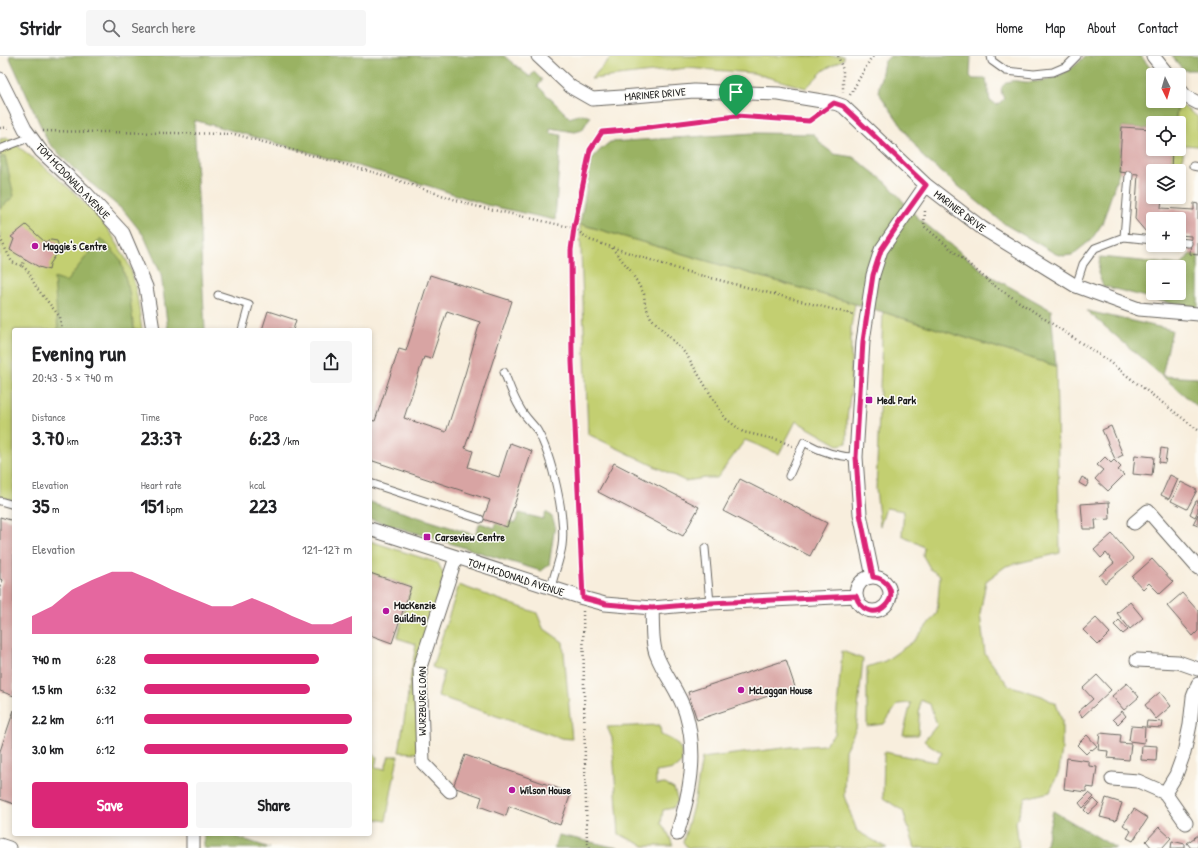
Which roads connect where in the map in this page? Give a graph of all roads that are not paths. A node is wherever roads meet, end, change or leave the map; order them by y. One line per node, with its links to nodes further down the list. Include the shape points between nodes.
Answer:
1 (538, 56): 12 (street, MARINER DRIVE, via 571,87 592,99 694,91 779,94 839,104)
2 (991, 56): 3 (lane, via 992,61 1006,71 1034,74 1053,72 1067,66)
3 (1077, 56)
4 (1153, 56): 5 (street)
5 (1162, 68)
6 (0, 79): 9 (street, TOM MCDONALD AVENUE)
7 (1186, 97): 8 (street)
8 (1198, 103)
9 (29, 134): 10 (lane); 18 (street, TOM MCDONALD AVENUE, via 41,151 85,192 123,233 146,287)
10 (0, 149)
11 (1129, 176): 13 (lane)
12 (926, 185): 15 (street, MARINER DRIVE, via 982,228); 21 (street, via 881,250 873,275 863,341)
13 (1124, 237): 14 (lane); 15 (lane, via 1095,248 1083,264)
14 (1146, 239)
15 (1076, 286): 17 (street, MARINER DRIVE, via 1139,309)
16 (218, 295): 19 (lane, via 249,305)
17 (1198, 314)
18 (153, 328)
19 (243, 328)
20 (504, 372): 33 (lane, via 520,409 545,447 557,492 562,546)
21 (856, 457): 22 (lane, via 845,457 819,450 804,442); 32 (street, via 860,514)
22 (789, 476)
23 (372, 484): 26 (lane)
24 (0, 501): 25 (lane)
25 (12, 504)
26 (480, 519)
27 (1134, 523): 31 (street, via 1148,511)
28 (372, 530): 30 (street, TOM MCDONALD AVENUE)
29 (705, 548): 35 (lane)
30 (456, 557): 33 (street, TOM MCDONALD AVENUE); 41 (street, WURZBURG LOAN, via 420,667 423,764)
31 (1198, 568)
32 (873, 577): 34 (street, via 860,583); 34 (street, via 884,580 888,585 890,596 885,607 880,610 868,610 863,608)
33 (551, 588): 36 (street, TOM MCDONALD AVENUE, via 606,604)
34 (856, 596): 35 (street, TOM MCDONALD AVENUE)
35 (710, 603): 36 (street, TOM MCDONALD AVENUE)
36 (652, 608): 44 (street, via 656,655 686,713 692,749 689,792)
37 (1137, 660): 38 (street, via 1178,662)
38 (1198, 669)
39 (1198, 684): 42 (street, via 1193,697 1184,753 1176,775)
40 (1112, 779): 42 (street, via 1138,781)
41 (450, 791)
42 (1165, 793): 43 (street)
43 (1186, 823)
44 (677, 834)
45 (193, 836): 48 (street)
46 (0, 845): 47 (street)
47 (9, 848)
48 (193, 848)

